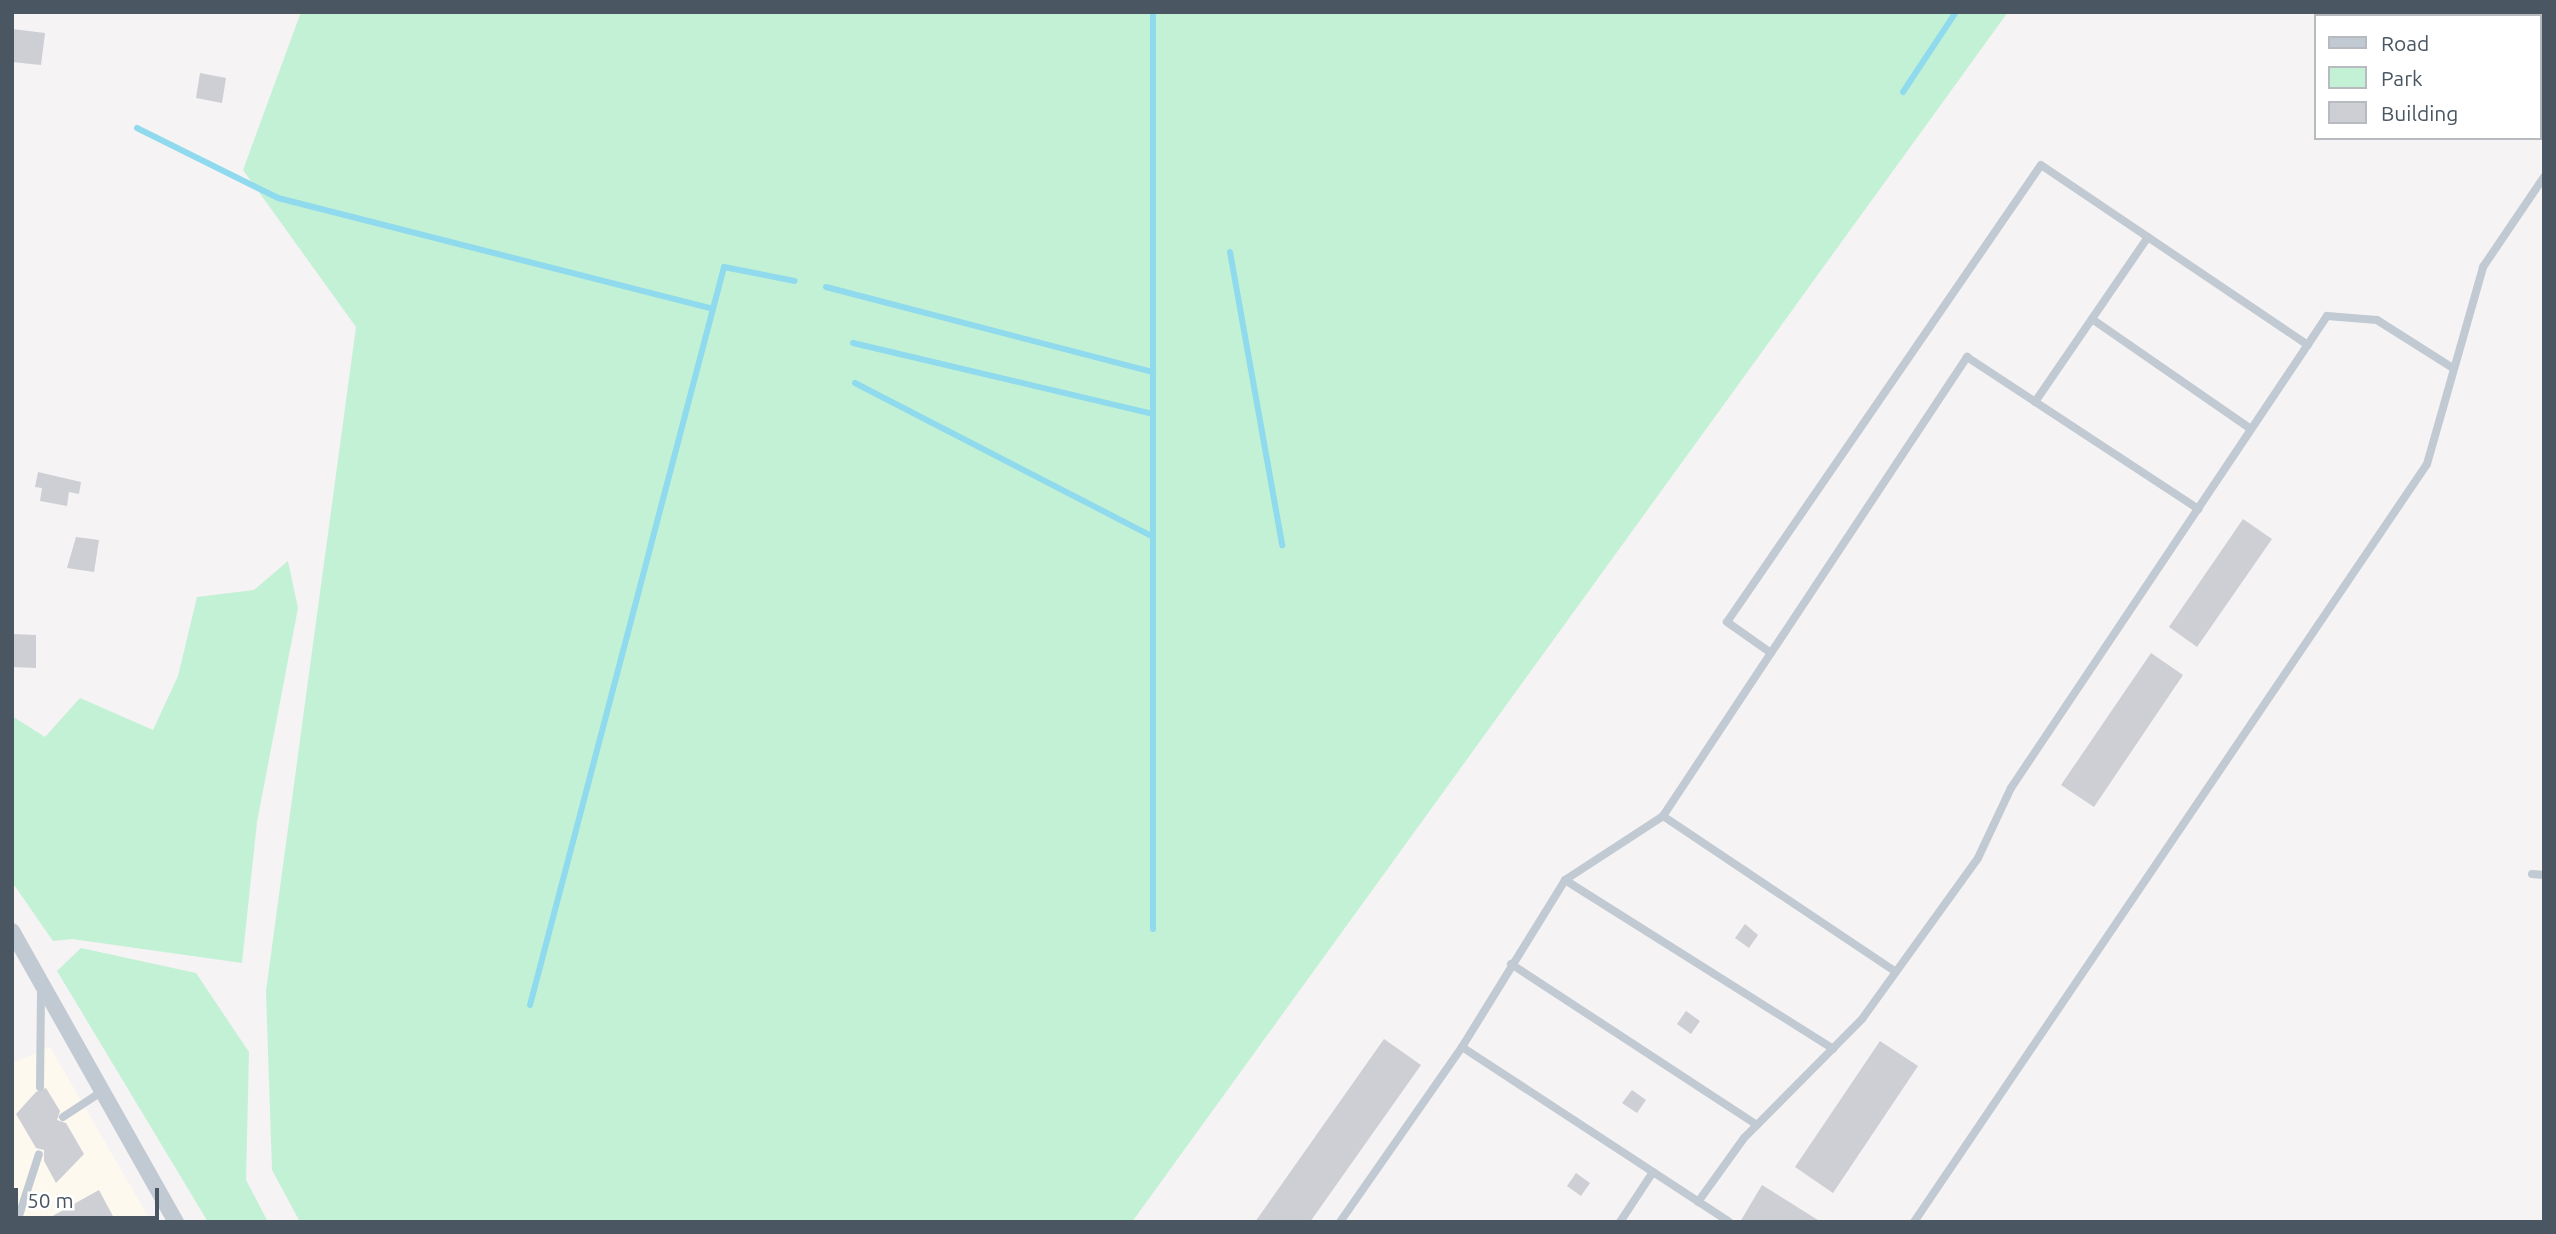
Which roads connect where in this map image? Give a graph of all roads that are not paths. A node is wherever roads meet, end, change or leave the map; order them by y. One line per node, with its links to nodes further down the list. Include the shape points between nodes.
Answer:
1 (2544, 177): 5 (lane, via 2483,267)
2 (2148, 237): 3 (lane); 4 (lane); 9 (lane, via 2041,165 1727,622)
3 (2092, 318): 6 (lane); 7 (lane)
4 (2308, 345): 5 (lane, via 2327,316 2377,320); 7 (lane)
5 (2453, 368): 32 (lane, via 2427,464)
6 (2035, 402): 8 (lane); 9 (lane, via 1967,357)
7 (2251, 429): 8 (lane)
8 (2198, 509): 16 (lane, via 2011,788 1978,858)
9 (1771, 653): 10 (lane)
10 (1663, 816): 13 (lane); 16 (lane)
11 (2532, 874): 12 (lane)
12 (2544, 875)
13 (1565, 880): 15 (lane); 19 (lane)
14 (12, 931): 17 (street)
15 (1511, 964): 18 (lane); 23 (lane)
16 (1896, 972): 19 (lane)
17 (41, 987): 20 (lane); 21 (street)
18 (1462, 1047): 25 (lane); 29 (lane)
19 (1833, 1049): 23 (lane)
20 (40, 1087)
21 (101, 1092): 22 (lane); 28 (street)
22 (63, 1117)
23 (1757, 1125): 26 (lane)
24 (39, 1154): 27 (lane)
25 (1654, 1172): 26 (lane); 30 (lane)
26 (1698, 1202): 31 (lane)
27 (18, 1222)
28 (176, 1222)
29 (1340, 1222)
30 (1620, 1222)
31 (1729, 1222)
32 (1914, 1222)

